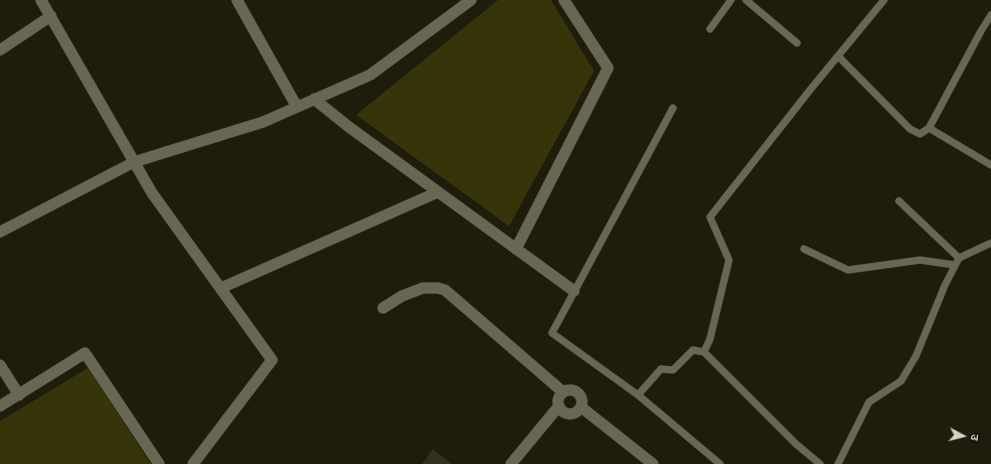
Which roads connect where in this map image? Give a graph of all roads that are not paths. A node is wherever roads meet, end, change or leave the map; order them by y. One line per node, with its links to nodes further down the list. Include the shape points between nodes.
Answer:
1 (41, 0): 9 (street)
2 (236, 0): 15 (street)
3 (471, 0): 14 (street, via 370,75)
4 (564, 0): 24 (street, via 608,68)
5 (731, 0): 10 (lane)
6 (746, 0): 11 (lane)
7 (884, 0): 13 (lane)
8 (991, 15): 17 (lane)
9 (51, 16): 12 (street); 18 (street)
10 (710, 29)
11 (798, 43)
12 (0, 50)
13 (838, 56): 17 (lane, via 910,129 920,134); 31 (lane, via 710,218 729,260 710,339)
14 (314, 99): 15 (street); 20 (street)
15 (297, 107): 18 (street, via 263,122)
16 (672, 108): 29 (lane)
17 (929, 128): 19 (lane)
18 (134, 162): 22 (street); 28 (street, via 152,193)
19 (991, 165)
20 (438, 192): 24 (street); 28 (street)
21 (899, 201): 26 (lane)
22 (0, 232)
23 (991, 243): 26 (lane)
24 (516, 249): 29 (street)
25 (804, 249): 27 (lane, via 848,270 920,260)
26 (959, 258): 27 (lane)
27 (956, 265): 45 (lane, via 945,285 916,356 901,381 869,402)
28 (221, 288): 41 (street, via 272,360)
29 (574, 291): 35 (lane, via 552,333)
30 (382, 308): 33 (street, via 402,296 423,288 445,290)
31 (704, 352): 35 (lane, via 694,350 673,370 661,369); 44 (lane, via 796,444)
32 (0, 365): 34 (street)
33 (563, 392): 37 (street, via 558,398); 38 (street, via 571,390 578,393 582,400)
34 (19, 395): 36 (street); 40 (street, via 85,353)
35 (638, 395): 43 (lane)
36 (0, 406)
37 (559, 406): 38 (street, via 568,414 576,412); 39 (street)
38 (581, 407): 42 (street)
39 (515, 462)
40 (159, 464)
41 (193, 464)
42 (653, 464)
43 (720, 464)
44 (820, 464)
45 (838, 464)

